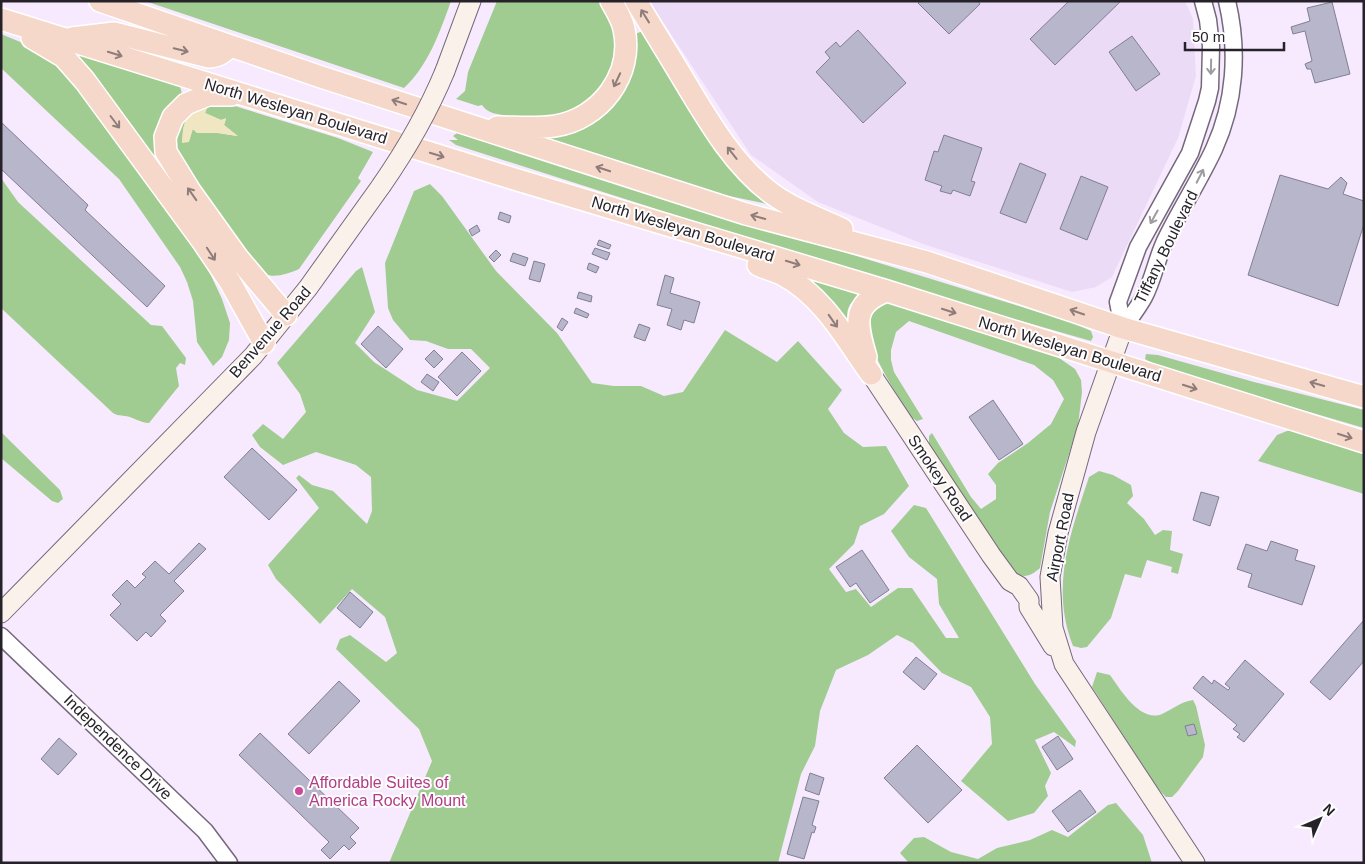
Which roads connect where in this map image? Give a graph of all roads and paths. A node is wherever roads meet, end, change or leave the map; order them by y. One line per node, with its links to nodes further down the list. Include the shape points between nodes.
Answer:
1 (100, 1): 10 (highway, North Wesleyan Boulevard)
2 (471, 1): 16 (main road, Benvenue Road, bridge, via 432,101 403,155)
3 (611, 1): 12 (highway, one-way to 12, via 624,28 626,56 612,92 596,108 575,120 554,126)
4 (636, 1): 14 (highway, one-way to 4, via 795,208 770,192 718,134)
5 (1203, 1): 17 (street, Tiffany Boulevard, one-way to 17, via 1211,46 1207,101 1190,153 1138,247 1118,302)
6 (1227, 1): 17 (street, Tiffany Boulevard, one-way to 6, via 1144,296 1167,237 1221,131 1231,94 1234,50)
7 (1, 19): 9 (highway, North Wesleyan Boulevard)
8 (1, 26): 18 (highway, one-way to 18, via 22,32 49,47 85,81 203,242)
9 (64, 39): 10 (highway, one-way to 10, via 114,33 209,57 216,57); 11 (highway, North Wesleyan Boulevard, one-way to 11)
10 (230, 46): 12 (highway, North Wesleyan Boulevard, one-way to 10)
11 (280, 106): 13 (highway, North Wesleyan Boulevard, one-way to 13); 16 (highway, one-way to 11, via 238,258 166,152 166,137 173,117 186,104 208,95 231,95)
12 (475, 126): 14 (highway, North Wesleyan Boulevard, one-way to 12, via 746,214)
13 (640, 216): 15 (highway, North Wesleyan Boulevard, one-way to 15); 20 (highway, one-way to 20, via 784,275 805,290 828,314)
14 (907, 257): 17 (highway, North Wesleyan Boulevard, one-way to 14)
15 (887, 291): 19 (highway, North Wesleyan Boulevard, one-way to 19); 20 (highway, via 864,304 859,314 858,328)
16 (286, 315): 18 (main road, Benvenue Road)
17 (1123, 328): 19 (main road, Airport Road); 21 (highway, North Wesleyan Boulevard, one-way to 17)
18 (264, 343): 23 (main road, Benvenue Road)
19 (1110, 362): 22 (highway, North Wesleyan Boulevard, one-way to 22); 25 (main road, Airport Road, via 1071,484 1050,577 1054,628)
20 (871, 374): 25 (main road, Smokey Road, via 1010,581 1019,586 1029,600 1029,608)
21 (1364, 397)
22 (1364, 442)
23 (1, 613)
24 (1, 636): 26 (street, Independence Drive, via 205,831)
25 (1064, 664): 27 (main road, Airport Road)
26 (229, 863)
27 (1195, 863)

